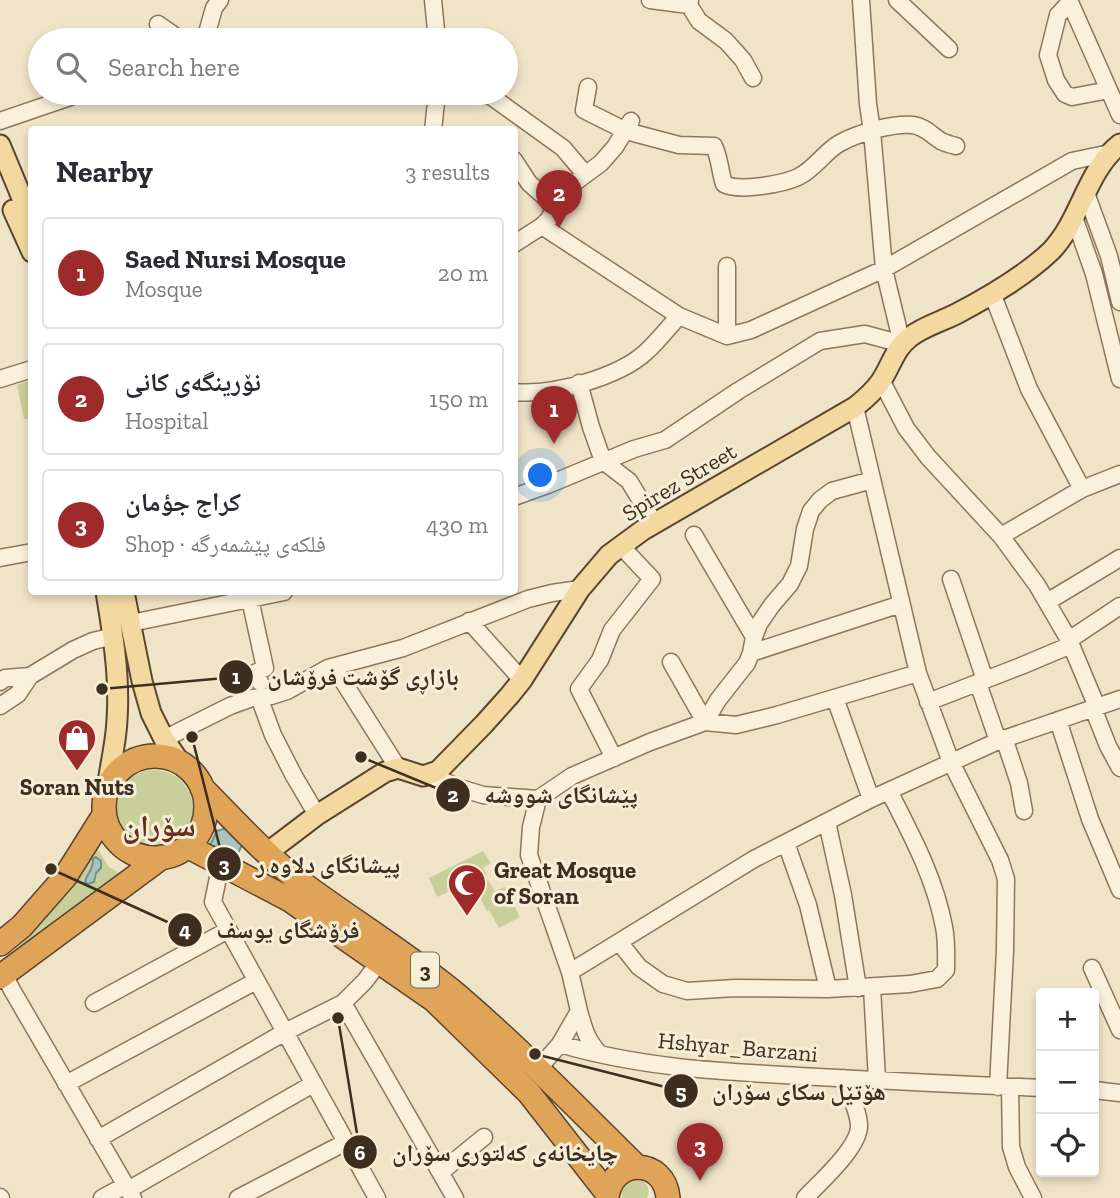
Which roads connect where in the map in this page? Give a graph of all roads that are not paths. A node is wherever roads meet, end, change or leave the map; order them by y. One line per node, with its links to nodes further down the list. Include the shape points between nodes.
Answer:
1 (220, 0): 10 (street)
2 (433, 0): 11 (street)
3 (650, 0): 7 (street)
4 (861, 0): 24 (street)
5 (897, 0): 12 (street)
6 (1069, 1): 15 (street); 15 (street, via 1058,15 1048,55 1056,80 1072,97)
7 (690, 3): 13 (street, via 699,21 726,41)
8 (158, 23): 9 (street)
9 (165, 28)
10 (208, 28)
11 (436, 28)
12 (949, 49)
13 (753, 78)
14 (587, 87): 23 (street, via 584,110)
15 (1109, 90): 19 (street)
16 (47, 105): 20 (street)
17 (436, 105): 22 (street)
18 (499, 105): 21 (street)
19 (1120, 115)
20 (0, 121)
21 (516, 123): 29 (street, via 563,148)
22 (433, 126)
23 (629, 126): 24 (street, via 679,145 714,146 724,184 731,188 799,177 838,144); 29 (street, via 601,163)
24 (872, 131): 26 (street, via 911,125); 42 (street)
25 (0, 145): 33 (main road)
26 (956, 146)
27 (1115, 148): 31 (main road, Spirez Street); 42 (street, via 1072,161)
28 (518, 167): 32 (street, via 528,183)
29 (585, 173): 32 (street)
30 (0, 180): 38 (main road)
31 (1086, 193): 34 (main road, Spirez Street); 40 (street)
32 (554, 205): 35 (street)
33 (28, 212)
34 (1074, 217): 36 (main road, Spirez Street); 39 (street)
35 (542, 226): 37 (street); 45 (street)
36 (1065, 235): 39 (street); 43 (main road, Spirez Street, via 1051,251)
37 (518, 240)
38 (28, 243)
39 (1086, 248): 40 (street); 50 (street)
40 (1114, 257): 44 (street)
41 (727, 266): 46 (street)
42 (884, 269): 46 (street, via 751,330); 47 (street)
43 (992, 293): 47 (main road, Spirez Street); 58 (street, via 1029,388)
44 (1120, 302)
45 (679, 316): 46 (street); 52 (street, via 645,353 607,376)
46 (727, 336)
47 (902, 344): 51 (main road, Spirez Street); 55 (street, via 865,334 820,341 665,440)
48 (28, 370): 49 (street)
49 (0, 379)
50 (1120, 379)
51 (881, 380): 54 (main road, Spirez Street); 62 (street, via 906,428 928,457)
52 (579, 383): 53 (street, via 550,391); 55 (street)
53 (518, 392)
54 (855, 407): 57 (street); 60 (main road, Spirez Street)
55 (603, 461): 59 (street); 60 (street, via 629,481)
56 (1120, 474): 58 (street)
57 (872, 480): 74 (street); 80 (street, via 832,491 811,511 799,566 759,624)
58 (1082, 489): 62 (street)
59 (518, 496)
60 (654, 524): 63 (main road, Spirez Street)
61 (694, 534): 80 (street)
62 (1001, 536): 73 (street)
63 (621, 545): 68 (main road, Spirez Street); 98 (street, via 652,579 612,630 600,660 579,689)
64 (28, 553): 65 (street)
65 (0, 558)
66 (1120, 558): 73 (street)
67 (951, 579): 86 (street)
68 (580, 589): 76 (street, via 528,599); 85 (main road, Spirez Street)
69 (107, 595): 78 (main road)
70 (125, 595): 77 (main road)
71 (269, 595): 72 (street)
72 (250, 599): 77 (street); 88 (street, via 265,667 255,673)
73 (1047, 602): 79 (street)
74 (901, 604): 80 (street); 83 (street)
75 (1120, 606): 79 (street)
76 (469, 621): 82 (street, via 403,648); 85 (street)
77 (131, 623): 96 (main road, via 151,713)
78 (114, 636): 84 (street, via 73,650); 105 (main road, via 117,720)
79 (1070, 642): 86 (street); 93 (street)
80 (753, 645): 95 (street, via 747,663)
81 (671, 662): 95 (street)
82 (334, 667): 88 (street, via 271,696); 101 (street)
83 (918, 673): 89 (street); 91 (street)
84 (30, 676): 87 (street); 92 (street, via 18,694)
85 (522, 680): 103 (main road, Spirez Street, via 459,750)
86 (981, 681): 91 (street); 97 (street)
87 (0, 682)
88 (260, 690): 96 (street); 110 (street, via 274,735)
89 (835, 698): 95 (street, via 736,725); 108 (street)
90 (1120, 699): 93 (street)
91 (929, 702): 99 (street)
92 (0, 706)
93 (1095, 708): 94 (street); 102 (street)
94 (1058, 720): 97 (street); 118 (street, via 1090,819)
95 (705, 722): 98 (street)
96 (164, 739): 100 (main road)
97 (1001, 740): 99 (street); 109 (street, via 1019,783)
98 (614, 758): 107 (street, via 572,776)
99 (951, 761): 106 (street); 141 (street, via 1006,879)
100 (181, 764): 104 (highway, 3); 105 (highway, via 161,757 138,759 119,771)
101 (398, 768): 103 (main road); 110 (main road)
102 (1120, 768)
103 (429, 775): 107 (street, via 483,795)
104 (202, 788): 114 (highway, via 204,819); 115 (highway, 3)
105 (107, 789): 111 (highway)
106 (889, 791): 108 (street); 127 (street, via 928,870 944,928 946,970 937,979)
107 (538, 799): 124 (street, via 529,855)
108 (871, 799): 112 (street)
109 (1024, 811)
110 (317, 815): 115 (main road)
111 (104, 816): 116 (highway, via 114,838 126,849 141,856); 121 (highway, via 59,885)
112 (827, 822): 113 (street); 127 (street)
113 (786, 843): 120 (street); 128 (street, via 808,905)
114 (187, 846): 116 (highway); 117 (highway, 3)
115 (267, 853): 136 (highway, 3, via 401,951)
116 (162, 857): 125 (highway)
117 (221, 863): 119 (street, via 213,902); 122 (highway, 3, via 290,900)
118 (1120, 890)
119 (228, 930): 126 (street); 129 (street)
120 (619, 942): 124 (street); 128 (street, via 639,967 663,984 687,991)
121 (0, 944)
122 (380, 961): 130 (street); 149 (highway, 3, via 434,1000 529,1093)
123 (1092, 968): 132 (street)
124 (570, 972): 131 (street)
125 (2, 976): 139 (street)
126 (257, 981): 133 (street); 139 (street)
127 (865, 987): 128 (street); 138 (street)
128 (828, 989)
129 (94, 1003)
130 (343, 1003): 133 (street); 147 (street)
131 (579, 1011): 134 (street); 135 (street, via 591,1045)
132 (1120, 1030)
133 (285, 1032): 140 (street); 144 (street)
134 (560, 1044): 135 (street, Hshyar_Barzani); 136 (street)
135 (600, 1054): 137 (street, Hshyar_Barzani, via 710,1071)
136 (538, 1069): 146 (highway, 3)
137 (844, 1078): 138 (street, Hshyar_Barzani); 155 (street, via 859,1127 851,1149)
138 (877, 1080): 141 (street, Hshyar_Barzani)
139 (66, 1084): 144 (street)
140 (313, 1084): 145 (street); 148 (street)
141 (1004, 1087): 142 (street, Hshyar_Barzani); 156 (street, via 1011,1147)
142 (1036, 1088)
143 (484, 1137): 147 (street)
144 (98, 1139): 148 (street)
145 (346, 1142): 150 (street); 152 (street)
146 (637, 1167): 149 (highway, 3, via 618,1175); 154 (highway, 3, via 659,1176)
147 (441, 1172): 153 (street)
148 (129, 1191): 151 (street)
149 (607, 1195)
150 (374, 1197)
151 (103, 1198)
152 (238, 1198)
153 (455, 1198)
154 (668, 1198)
155 (805, 1198)
156 (1033, 1198)

